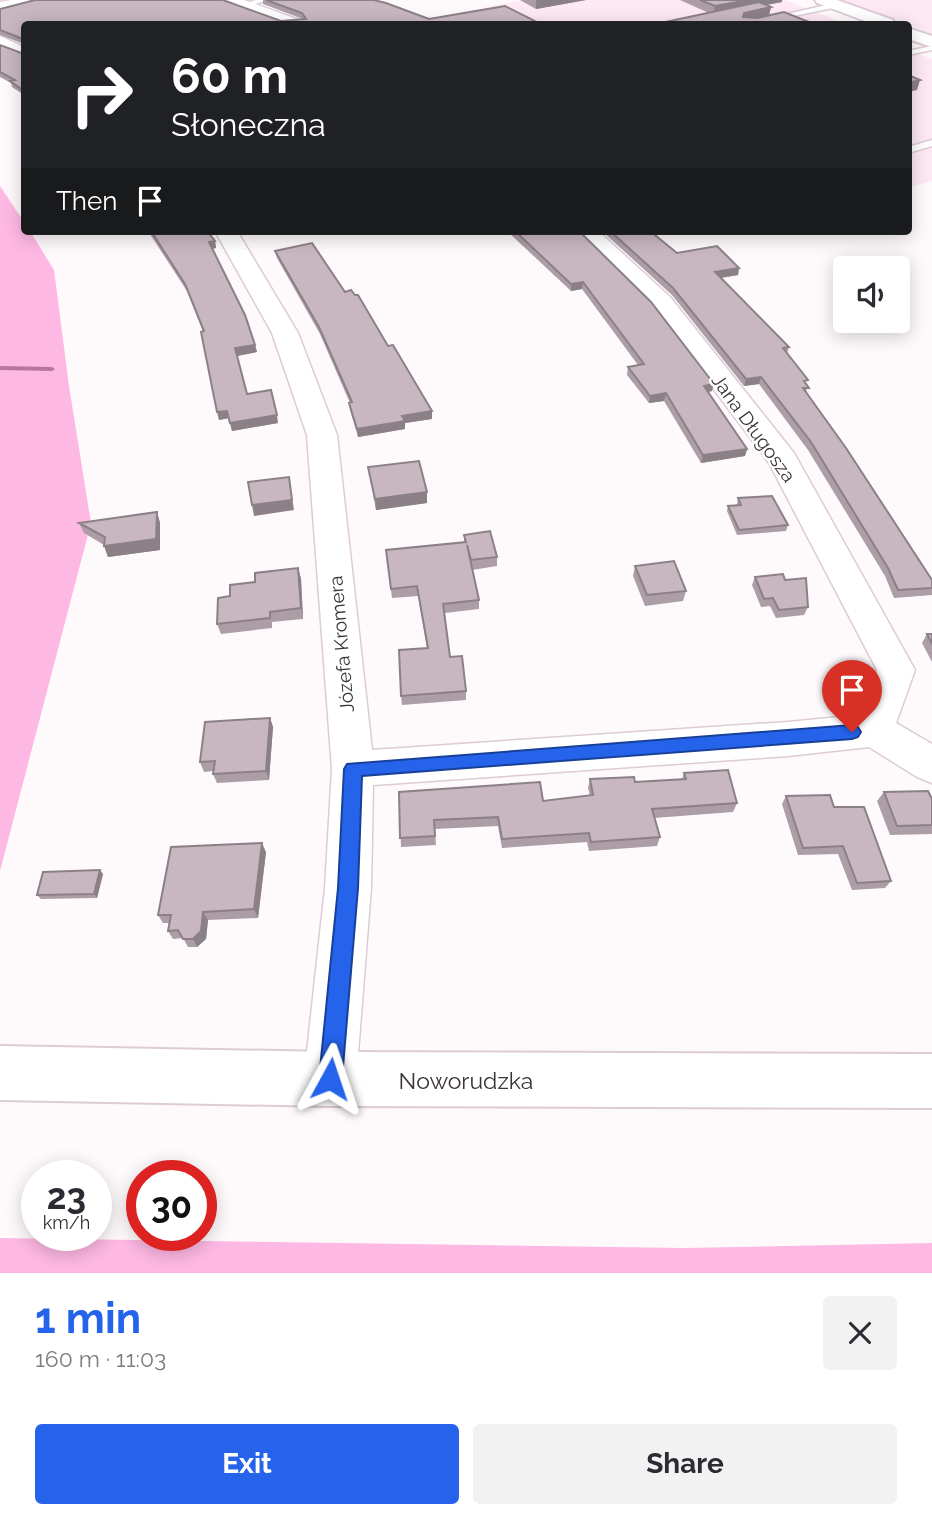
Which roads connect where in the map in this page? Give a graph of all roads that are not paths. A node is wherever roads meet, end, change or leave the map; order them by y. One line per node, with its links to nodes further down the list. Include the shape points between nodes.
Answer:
1 (31, 0): 5 (street)
2 (264, 0): 4 (lane)
3 (829, 2): 7 (lane); 8 (street)
4 (238, 3): 6 (street)
5 (0, 8)
6 (288, 21)
7 (758, 21)
8 (879, 21)
9 (912, 34): 11 (street)
10 (0, 41): 13 (street)
11 (932, 42)
12 (932, 48): 14 (lane)
13 (21, 52)
14 (912, 52)
15 (932, 143): 16 (lane)
16 (912, 149)
17 (228, 235): 21 (street, Józefa Kromera, via 285,332 322,435)
18 (589, 235): 19 (street, Jana Długosza, via 660,302 783,460 896,670)
19 (874, 730): 20 (street); 21 (street)
20 (932, 765)
21 (353, 769): 23 (street, Józefa Kromera, via 348,888)
22 (0, 1073): 23 (street, Noworudzka)
23 (330, 1079): 24 (street, Noworudzka)
24 (932, 1081)

